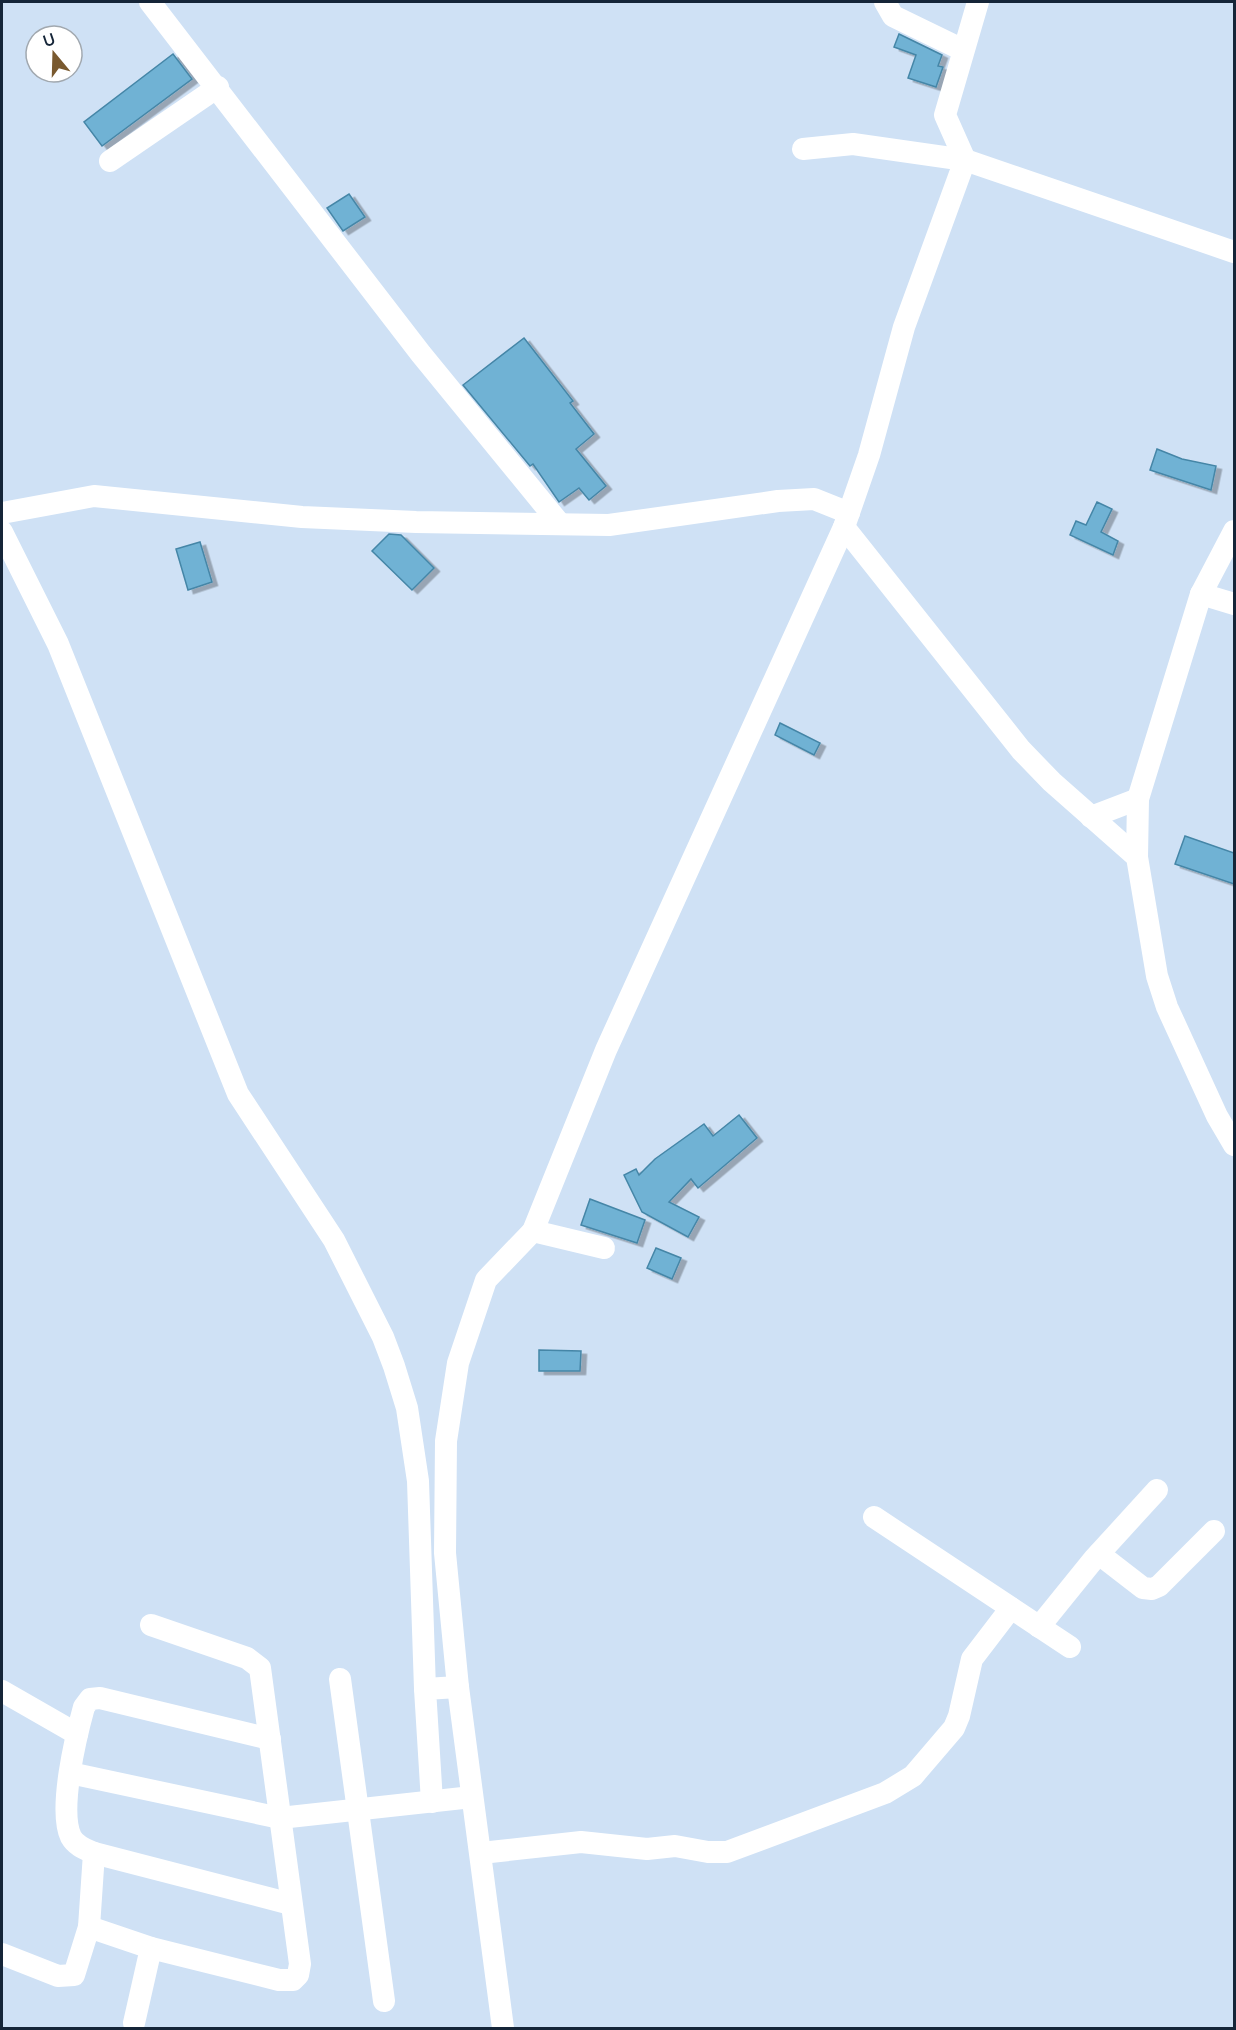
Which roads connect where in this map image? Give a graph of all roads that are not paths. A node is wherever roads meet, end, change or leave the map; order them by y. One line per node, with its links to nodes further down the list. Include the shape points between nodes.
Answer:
1 (150, 2): 5 (street)
2 (885, 2): 4 (street, via 893,16)
3 (978, 2): 4 (street)
4 (963, 50): 7 (street, via 945,115)
5 (218, 87): 8 (street); 12 (street, via 421,354)
6 (803, 148): 7 (street, via 854,144)
7 (965, 160): 9 (street); 11 (street, via 904,327 869,455)
8 (110, 161)
9 (1234, 252)
10 (2, 513): 12 (street, via 110,496 302,517)
11 (846, 520): 12 (street, via 814,499 631,523); 18 (street, via 1021,750); 21 (street, via 606,1050)
12 (560, 524)
13 (1234, 531): 15 (street)
14 (2, 532): 33 (street, via 58,644 238,1094 334,1240 394,1366 407,1408 418,1481)
15 (1201, 594): 16 (street); 17 (street)
16 (1234, 604)
17 (1138, 799): 18 (street); 19 (street)
18 (1091, 817): 19 (street)
19 (1137, 857): 20 (street, via 1157,976 1167,1007)
20 (1234, 1145)
21 (533, 1231): 22 (street); 32 (street, via 486,1280 453,1385 446,1441 444,1527)
22 (604, 1248)
23 (1157, 1490): 26 (street)
24 (874, 1517): 27 (street)
25 (1214, 1531): 26 (street, via 1152,1589 1143,1588)
26 (1099, 1554): 29 (street)
27 (1011, 1608): 29 (street); 43 (street, via 972,1659 954,1728 913,1776 885,1793 727,1852 581,1842)
28 (151, 1625): 36 (street, via 255,1662 260,1668)
29 (1039, 1627): 30 (street)
30 (1070, 1647)
31 (340, 1679): 40 (street)
32 (458, 1687): 33 (street); 38 (street)
33 (425, 1689): 39 (street)
34 (2, 1691): 35 (street)
35 (77, 1734): 36 (street, via 86,1702 94,1697); 37 (street)
36 (270, 1739): 41 (street)
37 (69, 1773): 41 (street); 42 (street, via 71,1837)
38 (472, 1797): 39 (street); 43 (street)
39 (432, 1802): 40 (street)
40 (357, 1810): 41 (street); 48 (street)
41 (280, 1818): 44 (street)
42 (94, 1853): 44 (street); 45 (street)
43 (481, 1853): 50 (street)
44 (291, 1904): 46 (street, via 300,1964 298,1975 292,1980)
45 (89, 1927): 46 (street); 47 (street, via 74,1975 58,1976)
46 (152, 1948): 49 (street)
47 (2, 1954)
48 (384, 2001)
49 (134, 2023)
50 (503, 2028)

